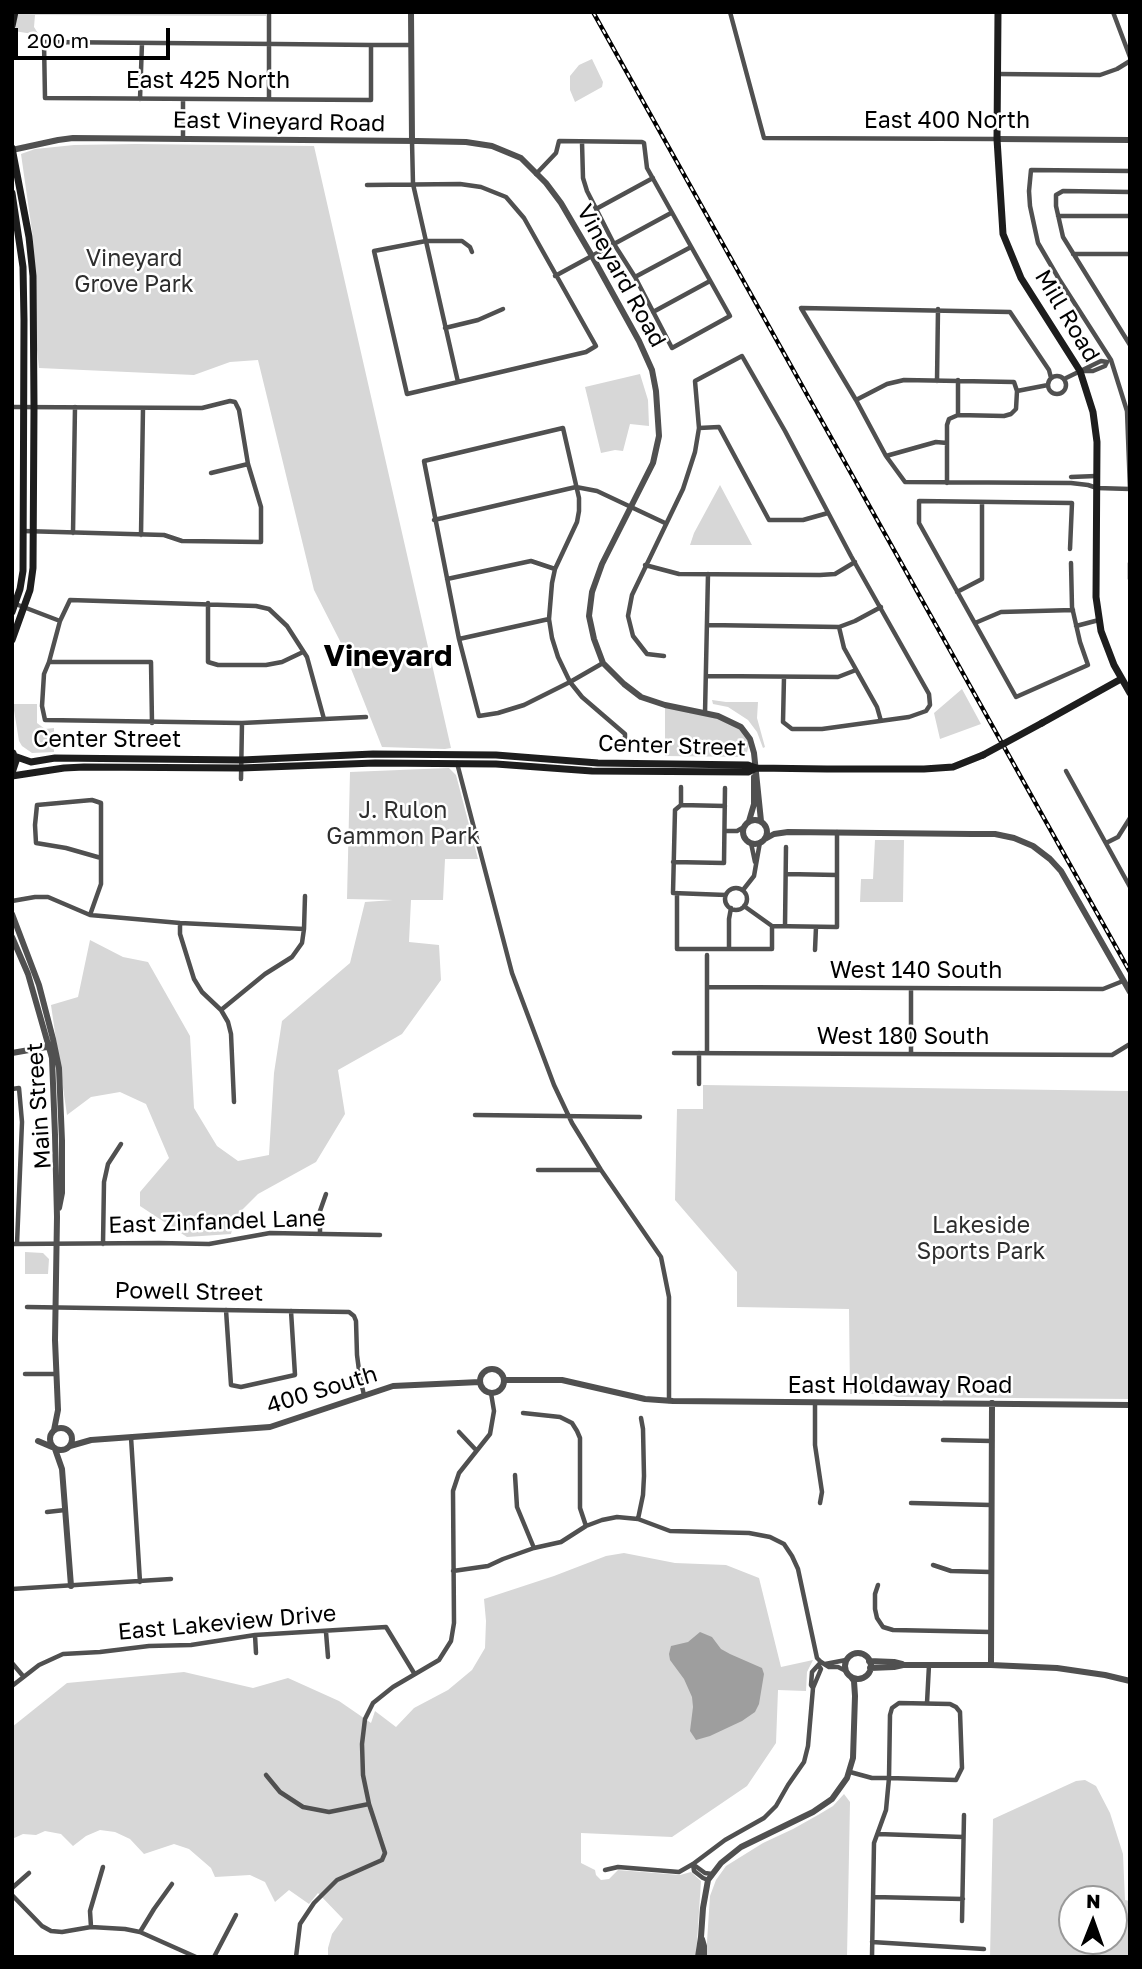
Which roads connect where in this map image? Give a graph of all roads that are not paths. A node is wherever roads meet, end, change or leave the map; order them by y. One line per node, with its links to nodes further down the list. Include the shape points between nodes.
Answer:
1 (15, 12): 7 (main road)
2 (269, 12): 9 (street)
3 (411, 12): 11 (street)
4 (730, 12): 18 (street, East 400 North, via 764,138)
5 (998, 12): 13 (main road, Mill Road)
6 (1113, 12): 12 (street)
7 (12, 26)
8 (142, 43): 9 (street); 14 (street); 14 (street, East 425 North, via 44,42 45,98)
9 (269, 44): 10 (street); 15 (street)
10 (371, 45): 11 (street); 15 (street, East 425 North, via 371,100)
11 (411, 45): 20 (street)
12 (1130, 59): 13 (street, via 1100,75)
13 (998, 74): 18 (main road, Mill Road)
14 (140, 99): 16 (street, East 425 North)
15 (269, 99): 16 (street, East 425 North)
16 (183, 100): 17 (street)
17 (183, 139): 20 (street, East Vineyard Road); 22 (street, East Vineyard Road, via 73,138)
18 (997, 139): 19 (street, East 400 North); 49 (main road, Mill Road, via 1003,234 1021,278)
19 (1130, 139)
20 (412, 141): 24 (street, East Vineyard Road, via 492,146 521,159); 26 (street)
21 (582, 142): 24 (street, via 559,141 556,153); 25 (street, via 644,143); 30 (street, via 583,178)
22 (12, 150): 60 (main road, via 33,276)
23 (1130, 171): 74 (street, via 1031,170 1030,206 1038,243 1111,360 1127,411)
24 (536, 174): 40 (street, Vineyard Road, via 561,203)
25 (653, 178): 30 (street); 31 (street)
26 (413, 184): 27 (street); 34 (street); 41 (street, via 470,185 506,197 524,218)
27 (367, 185)
28 (1130, 192): 32 (street, via 1063,191 1056,195)
29 (12, 193): 58 (main road, via 23,267)
30 (596, 209): 35 (street)
31 (671, 213): 35 (street); 36 (street)
32 (1058, 216): 33 (street); 38 (street)
33 (1130, 216)
34 (426, 241): 37 (street, via 461,241); 47 (street); 54 (street, via 374,251 407,394)
35 (614, 244): 40 (street); 42 (street)
36 (691, 247): 42 (street); 43 (street)
37 (472, 252)
38 (1073, 254): 39 (street); 48 (street)
39 (1130, 254)
40 (592, 256): 41 (street); 76 (street, Vineyard Road, via 639,341 656,391 659,436 653,463)
41 (555, 276): 54 (street, via 596,346)
42 (635, 278): 46 (street)
43 (710, 281): 46 (street); 46 (street, via 730,316 672,348)
44 (503, 309): 47 (street)
45 (938, 309): 50 (street, via 1010,312); 53 (street); 57 (street, via 801,308)
46 (653, 312)
47 (446, 328): 54 (street)
48 (1130, 345)
49 (1080, 372): 49 (street, via 1093,371 1108,362 1101,361); 51 (street); 69 (main road, Mill Road, via 1093,412)
50 (1051, 378): 51 (street); 55 (street)
51 (1063, 379): 55 (street, via 1066,387 1059,393 1053,393)
52 (958, 380): 53 (street); 56 (street, via 1014,382); 63 (street)
53 (937, 381): 57 (street, via 904,380)
54 (458, 382)
55 (1048, 385): 56 (street)
56 (1017, 391): 63 (street, via 1017,409 1012,414)
57 (856, 400): 66 (street)
58 (23, 406): 59 (street); 60 (street); 80 (main road)
59 (12, 407)
60 (34, 407): 61 (street); 81 (main road)
61 (75, 407): 62 (street); 82 (street)
62 (142, 408): 67 (street, via 202,408 235,402); 83 (street)
63 (958, 415): 65 (street, via 949,419)
64 (699, 428): 77 (street, via 719,427 769,520 803,520); 77 (street, via 695,381 742,356); 79 (street, via 683,489)
65 (947, 443): 66 (street); 71 (street)
66 (886, 456): 71 (street, via 905,482)
67 (248, 464): 68 (street); 83 (street, via 261,507 261,542 183,541)
68 (211, 473)
69 (1097, 476): 70 (street); 73 (main road, Mill Road)
70 (1071, 477)
71 (947, 483): 73 (street)
72 (576, 487): 76 (street); 78 (street); 78 (street, via 563,428 424,461); 89 (street, via 577,522)
73 (1097, 488): 74 (street); 100 (main road, Mill Road)
74 (1130, 489)
75 (982, 502): 84 (street, via 1072,503); 93 (street, via 982,579); 93 (street, via 919,501 919,523)
76 (631, 507): 79 (street); 111 (street, Vineyard Road, via 592,592 589,616)
77 (828, 513): 85 (street)
78 (434, 520): 91 (street)
79 (665, 523): 88 (street)
80 (23, 531): 81 (street); 95 (main road, via 23,571)
81 (32, 531): 82 (street); 96 (main road, via 33,568)
82 (73, 533): 83 (street)
83 (141, 535)
84 (1070, 549)
85 (855, 562): 90 (street, via 835,574); 97 (street)
86 (1070, 563): 98 (street)
87 (1130, 564): 92 (street)
88 (645, 565): 90 (street, via 679,574); 109 (street, via 628,616 633,636 648,654)
89 (555, 569): 91 (street, via 531,561); 99 (street)
90 (708, 574): 103 (street)
91 (447, 579): 106 (street)
92 (1130, 579)
93 (957, 592): 102 (street)
94 (208, 603): 101 (street, via 70,600); 108 (street, via 269,609); 108 (street, via 208,662 266,665)
95 (13, 606): 96 (street)
96 (24, 606): 101 (street); 107 (main road)
97 (881, 607): 105 (street); 121 (street, via 929,694 930,705 909,717)
98 (1073, 610): 102 (street, via 1001,612); 104 (street)
99 (549, 619): 106 (street); 116 (street)
100 (1100, 620): 104 (street); 115 (main road, Mill Road)
101 (60, 621): 110 (street)
102 (975, 623): 104 (street, via 1016,696 1088,665)
103 (707, 625): 105 (street); 113 (street)
104 (1076, 626)
105 (839, 627): 112 (street)
106 (459, 639): 116 (street, via 479,716 524,705)
107 (12, 640)
108 (303, 652): 120 (street)
109 (664, 656)
110 (49, 662): 122 (street, via 151,663); 122 (street, via 44,674 45,720)
111 (603, 663): 116 (street); 118 (street, Vineyard Road, via 641,697)
112 (856, 670): 114 (street, via 838,677); 121 (street)
113 (706, 676): 114 (street); 118 (street)
114 (784, 677): 121 (street, via 783,722 792,729)
115 (1121, 680): 117 (main road, Mill Road); 131 (main road, Center Street, bridge, via 953,767)
116 (570, 682): 124 (street, via 625,734)
117 (1130, 694)
118 (705, 713): 131 (street, Vineyard Road, via 741,727 750,740)
119 (366, 717): 120 (street)
120 (324, 719): 123 (street)
121 (881, 721)
122 (152, 723): 123 (street)
123 (242, 723): 129 (street)
124 (625, 743)
125 (13, 754): 129 (main road, Center Street, via 31,762 55,758); 134 (main road)
126 (457, 759): 127 (main road, Center Street, via 496,755); 129 (main road, Center Street); 130 (main road, Center Street); 191 (street, via 512,973)
127 (559, 760): 128 (main road, Center Street); 130 (main road, via 554,765 528,762)
128 (586, 762): 131 (main road, Center Street); 132 (main road)
129 (242, 764): 134 (main road, Center Street, via 84,767); 135 (street)
130 (525, 766): 132 (main road, Center Street)
131 (756, 768): 132 (main road, Center Street, via 748,772); 141 (street); 143 (street, via 752,817)
132 (592, 771)
133 (1066, 771): 149 (street)
134 (12, 774)
135 (241, 779)
136 (681, 787): 138 (street)
137 (725, 788): 139 (street)
138 (681, 805): 139 (street); 152 (street, via 673,815)
139 (725, 806): 144 (street)
140 (1130, 818): 142 (street)
141 (762, 823): 143 (street); 145 (street); 147 (street, via 767,831)
142 (1128, 825): 149 (street)
143 (744, 829): 144 (street); 148 (street)
144 (725, 831): 152 (street, via 724,863)
145 (788, 832): 146 (street); 147 (street)
146 (838, 832): 155 (street); 175 (street, via 995,834 1033,846 1061,871)
147 (762, 840): 148 (street); 153 (street)
148 (751, 843): 153 (street)
149 (1106, 843): 156 (street)
150 (786, 847): 154 (street)
151 (101, 858): 151 (street, via 102,803 37,805 36,843); 165 (street, via 101,884)
152 (673, 862): 158 (street)
153 (755, 863): 157 (street, via 754,876)
154 (786, 874): 155 (street); 168 (street)
155 (837, 875): 169 (street, via 837,927)
156 (1130, 887)
157 (743, 890): 159 (street, via 734,888); 162 (street)
158 (675, 893): 159 (street); 172 (street, via 677,949)
159 (726, 895): 163 (street)
160 (305, 896): 170 (street)
161 (12, 901): 165 (street, via 48,897)
162 (744, 906): 163 (street); 167 (street)
163 (731, 908): 172 (street)
164 (12, 914): 181 (street, Main Street, via 40,985)
165 (90, 915): 166 (street)
166 (180, 923): 170 (street); 179 (street, via 194,979)
167 (772, 926): 168 (street); 172 (street, via 772,949)
168 (785, 926): 169 (street)
169 (816, 926): 173 (street)
170 (304, 929): 179 (street, via 302,943 292,957)
171 (12, 937): 181 (street, Main Street)
172 (729, 949)
173 (816, 950)
174 (707, 955): 176 (street)
175 (1123, 981): 177 (street, West 140 South, via 1103,989); 178 (street)
176 (707, 988): 177 (street, West 140 South); 185 (street)
177 (911, 989): 186 (street)
178 (1130, 992)
179 (221, 1010): 189 (street, via 231,1034)
180 (1130, 1044): 186 (street, West 180 South, via 1112,1055)
181 (52, 1046): 182 (street); 201 (street, Main Street)
182 (12, 1053)
183 (674, 1053): 184 (street, West 180 South)
184 (699, 1053): 185 (street, West 180 South); 187 (street)
185 (707, 1053): 186 (street, West 180 South)
186 (911, 1054)
187 (699, 1084)
188 (12, 1089): 199 (street, via 19,1088 22,1142)
189 (234, 1102)
190 (475, 1115): 191 (street)
191 (568, 1116): 192 (street); 195 (street)
192 (640, 1117)
193 (121, 1144): 200 (street, via 108,1164 104,1182)
194 (538, 1170): 195 (street)
195 (601, 1170): 212 (street, via 664,1265 669,1297)
196 (326, 1194): 197 (street)
197 (320, 1234): 198 (street, East Zinfandel Lane); 200 (street, East Zinfandel Lane, via 270,1233 209,1244)
198 (380, 1235)
199 (15, 1244): 201 (street, East Zinfandel Lane)
200 (103, 1244): 201 (street, East Zinfandel Lane)
201 (57, 1245): 203 (street, Main Street)
202 (27, 1307): 203 (street, Powell Street)
203 (56, 1307): 204 (street, Powell Street); 207 (street, Main Street)
204 (226, 1310): 205 (street, Powell Street); 205 (street, via 231,1385 241,1387 295,1375)
205 (291, 1311): 211 (street, Powell Street, via 351,1313 356,1321)
206 (25, 1374): 207 (street)
207 (57, 1374): 216 (street, Main Street)
208 (503, 1380): 209 (street, via 491,1369); 210 (street, via 502,1387); 212 (street, via 562,1380)
209 (480, 1382): 210 (street); 211 (street, 400 South, via 393,1386)
210 (491, 1392): 228 (street, via 490,1434)
211 (365, 1396): 222 (street, 400 South, via 270,1427)
212 (669, 1401): 213 (street, East Holdaway Road)
213 (815, 1403): 214 (street, East Holdaway Road); 231 (street)
214 (992, 1403): 215 (street, East Holdaway Road); 225 (street)
215 (1130, 1405)
216 (58, 1410): 219 (street, Main Street); 220 (street, Main Street)
217 (523, 1413): 237 (street, via 560,1417 577,1430 580,1508)
218 (640, 1418): 236 (street, via 644,1476)
219 (69, 1431): 220 (street, via 59,1428); 223 (street, 400 South); 226 (street, via 73,1439)
220 (52, 1432): 227 (street); 227 (street, via 38,1441)
221 (459, 1432): 228 (street)
222 (131, 1437): 223 (street, 400 South); 243 (street)
223 (91, 1440): 226 (street, 400 South)
224 (943, 1440): 225 (street)
225 (992, 1441): 233 (street)
226 (69, 1447): 227 (street); 229 (street)
227 (54, 1448): 229 (street)
228 (476, 1450): 240 (street, via 459,1473 453,1491)
229 (62, 1469): 234 (street)
230 (515, 1475): 238 (street, via 517,1507)
231 (820, 1503)
232 (911, 1503): 233 (street)
233 (991, 1505): 241 (street)
234 (65, 1510): 235 (street); 245 (street)
235 (47, 1512)
236 (638, 1519): 237 (street, via 617,1517); 254 (street, via 670,1531 749,1532 784,1544 798,1569 815,1653)
237 (586, 1526): 238 (street, via 561,1542)
238 (534, 1548): 240 (street, via 481,1568)
239 (933, 1565): 241 (street, via 951,1571)
240 (453, 1571): 258 (street, via 451,1641 439,1660)
241 (991, 1572): 248 (street)
242 (171, 1580): 243 (street)
243 (140, 1582): 245 (street)
244 (878, 1585): 248 (street, via 875,1609 883,1627)
245 (71, 1586): 246 (street)
246 (12, 1589)
247 (326, 1632): 249 (street, East Lakeview Drive); 251 (street); 258 (street, East Lakeview Drive, via 386,1628)
248 (991, 1632): 257 (street)
249 (255, 1635): 250 (street); 260 (street, East Lakeview Drive, via 191,1645 63,1654)
250 (256, 1653)
251 (328, 1657)
252 (846, 1660): 254 (street); 255 (street, via 856,1653 865,1655); 259 (street)
253 (12, 1663): 260 (street)
254 (822, 1664): 259 (street); 273 (street, via 812,1672 804,1762 776,1806)
255 (870, 1664): 256 (street); 261 (street)
256 (929, 1665): 257 (street); 265 (street)
257 (991, 1665): 262 (street, via 1057,1668)
258 (414, 1673): 269 (street, via 373,1703 365,1719 363,1775)
259 (849, 1674): 261 (street); 264 (street)
260 (23, 1676): 263 (street, East Lakeview Drive)
261 (862, 1678): 264 (street)
262 (1130, 1681)
263 (12, 1686)
264 (855, 1696): 266 (street)
265 (927, 1703): 268 (street, via 899,1703 892,1708); 268 (street, via 950,1704 960,1712 962,1768 956,1780)
266 (850, 1772): 268 (street); 277 (street, via 832,1799 741,1847)
267 (266, 1775): 269 (street, via 280,1792 303,1807 329,1812)
268 (888, 1778): 271 (street, via 886,1810)
269 (369, 1804): 293 (street, via 385,1853 382,1860 338,1880 314,1903 300,1924)
270 (964, 1815): 272 (street)
271 (878, 1834): 272 (street); 281 (street)
272 (963, 1837): 282 (street)
273 (693, 1864): 275 (street, via 679,1872); 277 (street, via 695,1871)
274 (103, 1867): 285 (street, via 90,1911)
275 (605, 1870)
276 (29, 1873): 279 (street)
277 (707, 1876): 287 (street)
278 (172, 1884): 286 (street)
279 (12, 1888)
280 (12, 1895): 285 (street, via 51,1931)
281 (873, 1897): 282 (street); 288 (street)
282 (962, 1899): 284 (street)
283 (236, 1915): 292 (street)
284 (962, 1921)
285 (91, 1927): 286 (street)
286 (140, 1932): 291 (street)
287 (701, 1937): 294 (street); 295 (street)
288 (872, 1942): 289 (street); 296 (street)
289 (960, 1948): 290 (street); 297 (street)
290 (984, 1950)
291 (196, 1957)
292 (214, 1957)
293 (296, 1957)
294 (698, 1957)
295 (704, 1957)
296 (872, 1957)
297 (960, 1957)

